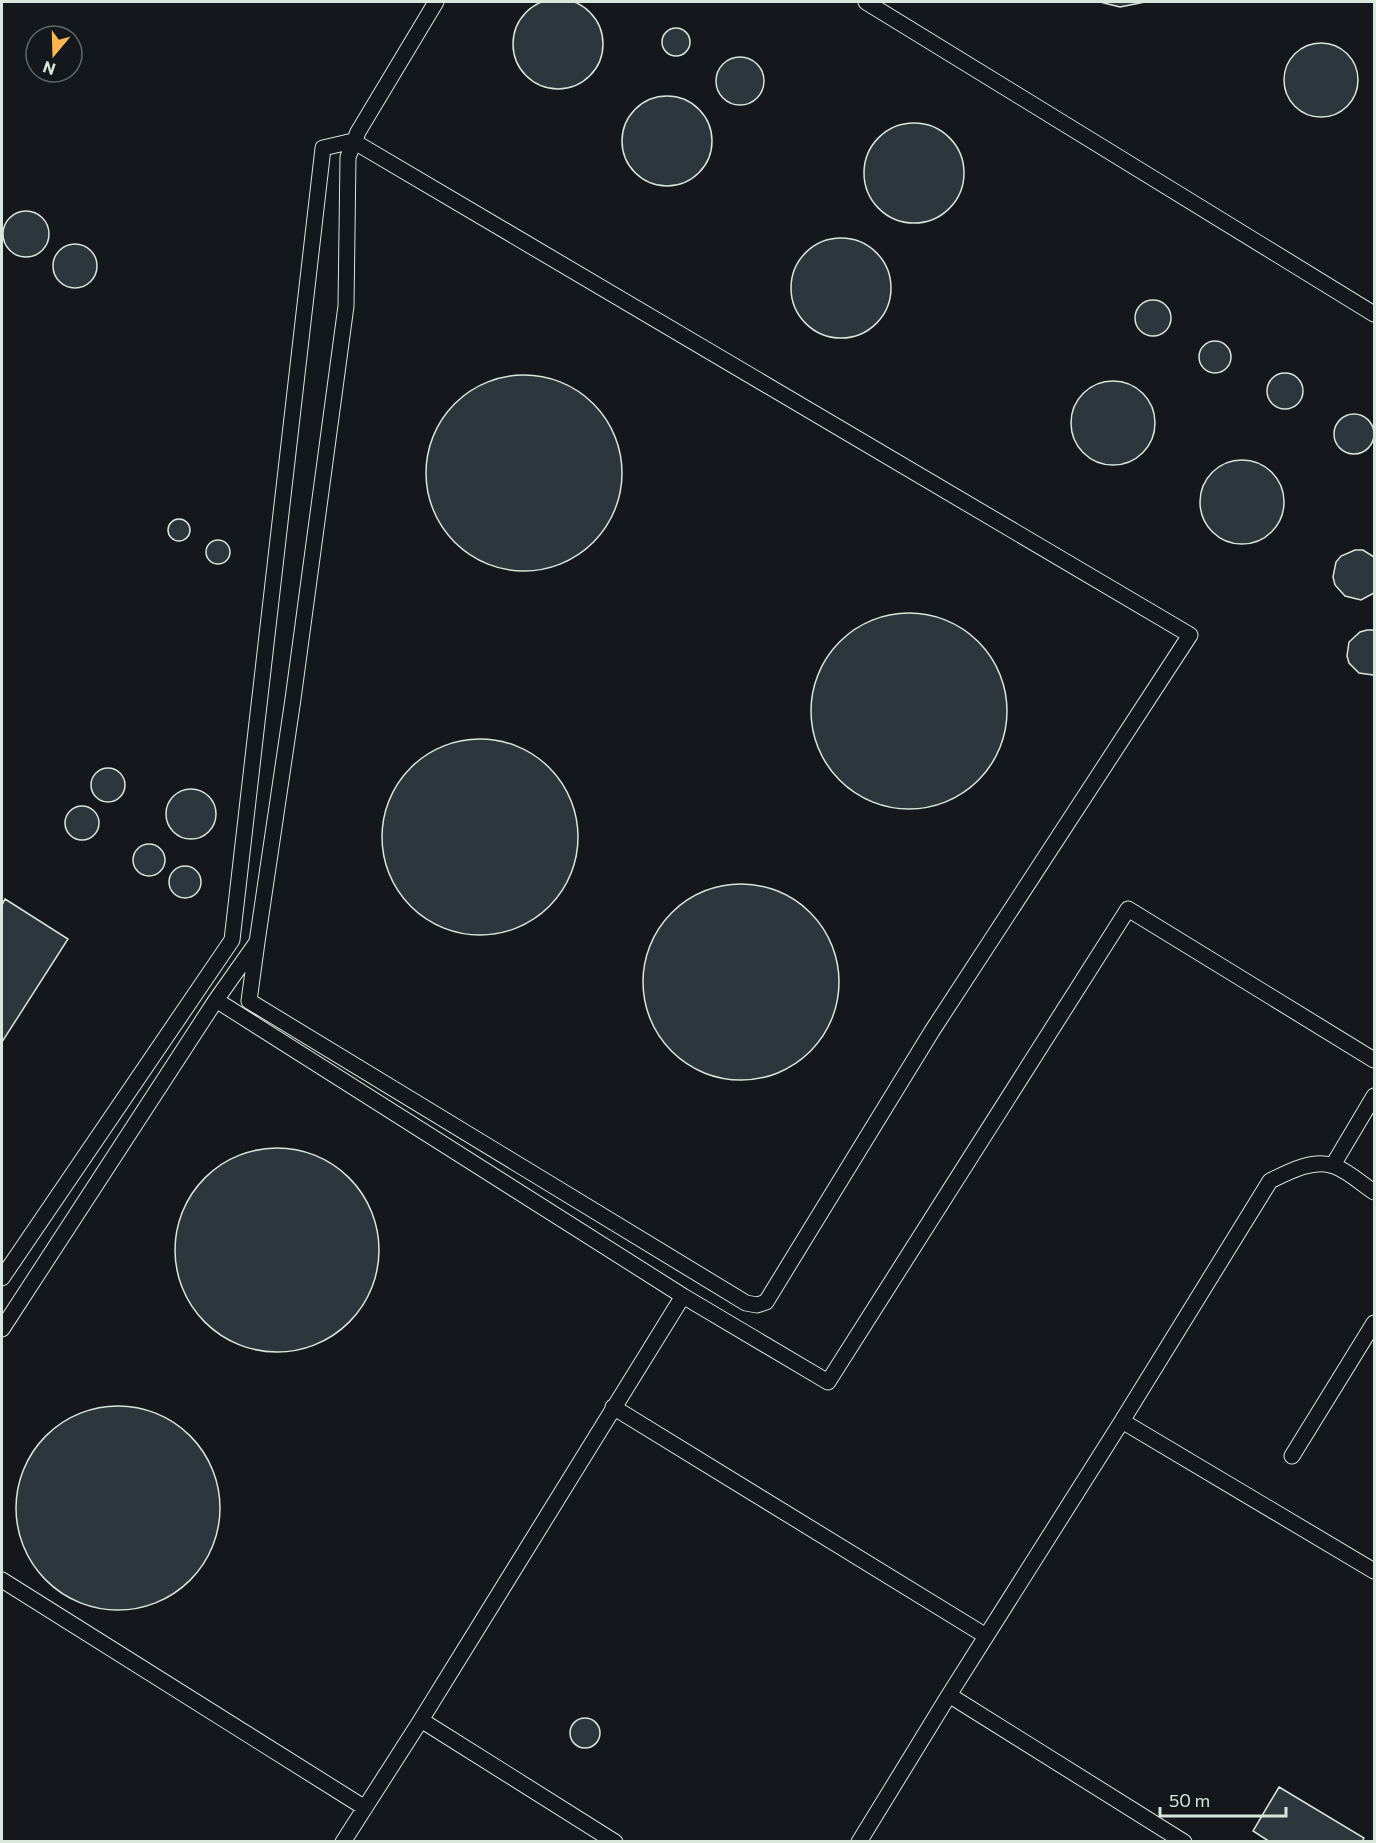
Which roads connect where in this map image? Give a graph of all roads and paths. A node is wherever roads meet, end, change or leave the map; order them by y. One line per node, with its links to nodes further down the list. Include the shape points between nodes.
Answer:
1 (436, 2): 3 (street)
2 (866, 2): 4 (street)
3 (353, 141): 5 (street, via 348,157 345,306); 5 (street, via 1190,635 932,1031 766,1302 757,1305 746,1303 249,1001); 11 (street, via 323,148 232,940)
4 (1374, 314)
5 (257, 942): 6 (street)
6 (216, 1000): 12 (street); 14 (street)
7 (1374, 1060): 12 (street, via 1128,909 828,1382)
8 (1374, 1096): 9 (street)
9 (1333, 1165): 10 (street); 16 (street, via 1314,1164 1270,1181)
10 (1374, 1192)
11 (2, 1278)
12 (682, 1296): 15 (street)
13 (1374, 1323): 17 (street)
14 (2, 1329)
15 (614, 1407): 20 (street); 22 (street)
16 (1122, 1421): 18 (street); 20 (street)
17 (1292, 1456)
18 (1374, 1571)
19 (2, 1580): 23 (street)
20 (986, 1636): 21 (street)
21 (949, 1695): 26 (street); 27 (street)
22 (421, 1720): 23 (street); 25 (street)
23 (365, 1808): 24 (street)
24 (343, 1842)
25 (615, 1842)
26 (859, 1842)
27 (1184, 1842)

